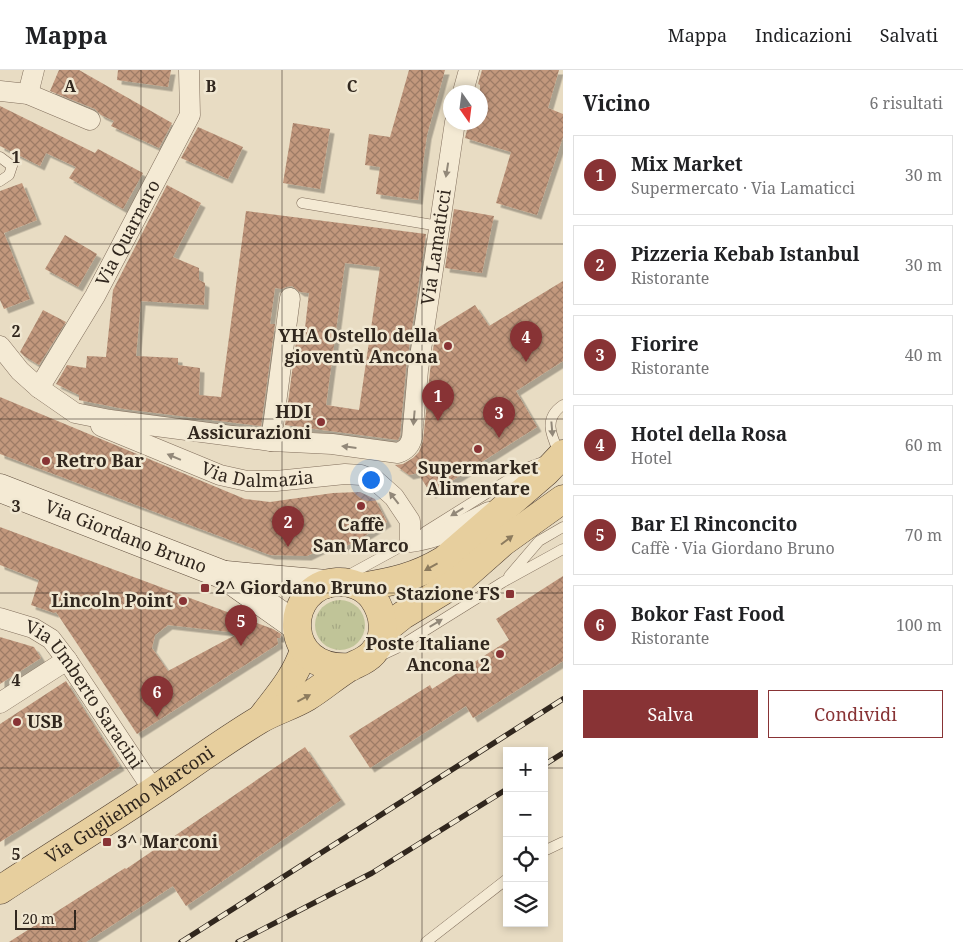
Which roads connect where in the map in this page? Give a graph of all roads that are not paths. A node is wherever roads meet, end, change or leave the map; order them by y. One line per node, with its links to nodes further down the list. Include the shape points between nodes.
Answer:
1 (34, 70): 6 (street)
2 (190, 70): 15 (street, Via Quarnaro, via 190,114 95,296)
3 (469, 70): 4 (street)
4 (465, 85)
5 (0, 91): 6 (street)
6 (28, 94): 7 (street)
7 (90, 120)
8 (455, 130): 12 (street, Via Lamaticci, one-way to 12)
9 (0, 156): 10 (lane, via 12,166 10,175)
10 (0, 181)
11 (302, 202): 12 (lane)
12 (439, 226): 19 (street, Via Lamaticci, one-way to 19, via 418,370 412,438 404,451)
13 (290, 298): 18 (street, Via Dalmazia)
14 (0, 346): 15 (street, Via Dalmazia)
15 (39, 388): 17 (street, Via Dalmazia)
16 (563, 405): 20 (lane, one-way to 20, via 550,422 552,436)
17 (75, 413): 18 (street, Via Dalmazia); 25 (street, Via Dalmazia, one-way to 17, via 410,521 394,497 376,481 361,475 247,481 220,475)
18 (271, 441): 19 (street, Via Dalmazia, one-way to 18, via 332,444)
19 (398, 453)
20 (562, 455): 23 (main road, Via Guglielmo Marconi); 25 (lane, Via Guglielmo Marconi, one-way to 25, via 527,468)
21 (0, 488): 27 (main road, Via Giordano Bruno)
22 (563, 499): 31 (main road, Via Guglielmo Marconi, one-way to 22, via 458,581 503,542)
23 (514, 500): 25 (street, Via Guglielmo Marconi, via 443,534); 29 (main road, Via Guglielmo Marconi, one-way to 29, via 460,548 427,570 397,580)
24 (563, 527): 28 (lane, Via Guglielmo Marconi, via 539,541)
25 (410, 542): 29 (lane, Via Guglielmo Marconi)
26 (563, 549): 28 (lane, Via Guglielmo Marconi)
27 (224, 575): 29 (main road, Via Giordano Bruno); 32 (main road, Via Giordano Bruno)
28 (503, 582): 34 (lane, Via Guglielmo Marconi, one-way to 28, via 396,648)
29 (341, 584): 31 (main road, via 371,595 379,605); 32 (main road, Via Guglielmo Marconi, via 312,592 303,602 298,613)
30 (0, 618): 33 (street, Via Umberto Saracini, via 34,628 51,638)
31 (383, 631): 34 (main road, Via Guglielmo Marconi, via 372,654)
32 (300, 638): 34 (main road, Via Guglielmo Marconi, via 313,660 325,666); 36 (main road, Via Guglielmo Marconi, via 300,664 291,681)
33 (67, 660): 35 (street); 37 (street, Via Umberto Saracini)
34 (356, 665): 36 (main road, Via Guglielmo Marconi, one-way to 34, via 305,698)
35 (0, 703)
36 (260, 719): 37 (main road, Via Guglielmo Marconi)
37 (154, 791): 41 (main road, Via Guglielmo Marconi)
38 (563, 842): 39 (lane)
39 (548, 849)
40 (503, 882): 42 (lane)
41 (0, 890)
42 (426, 942)

